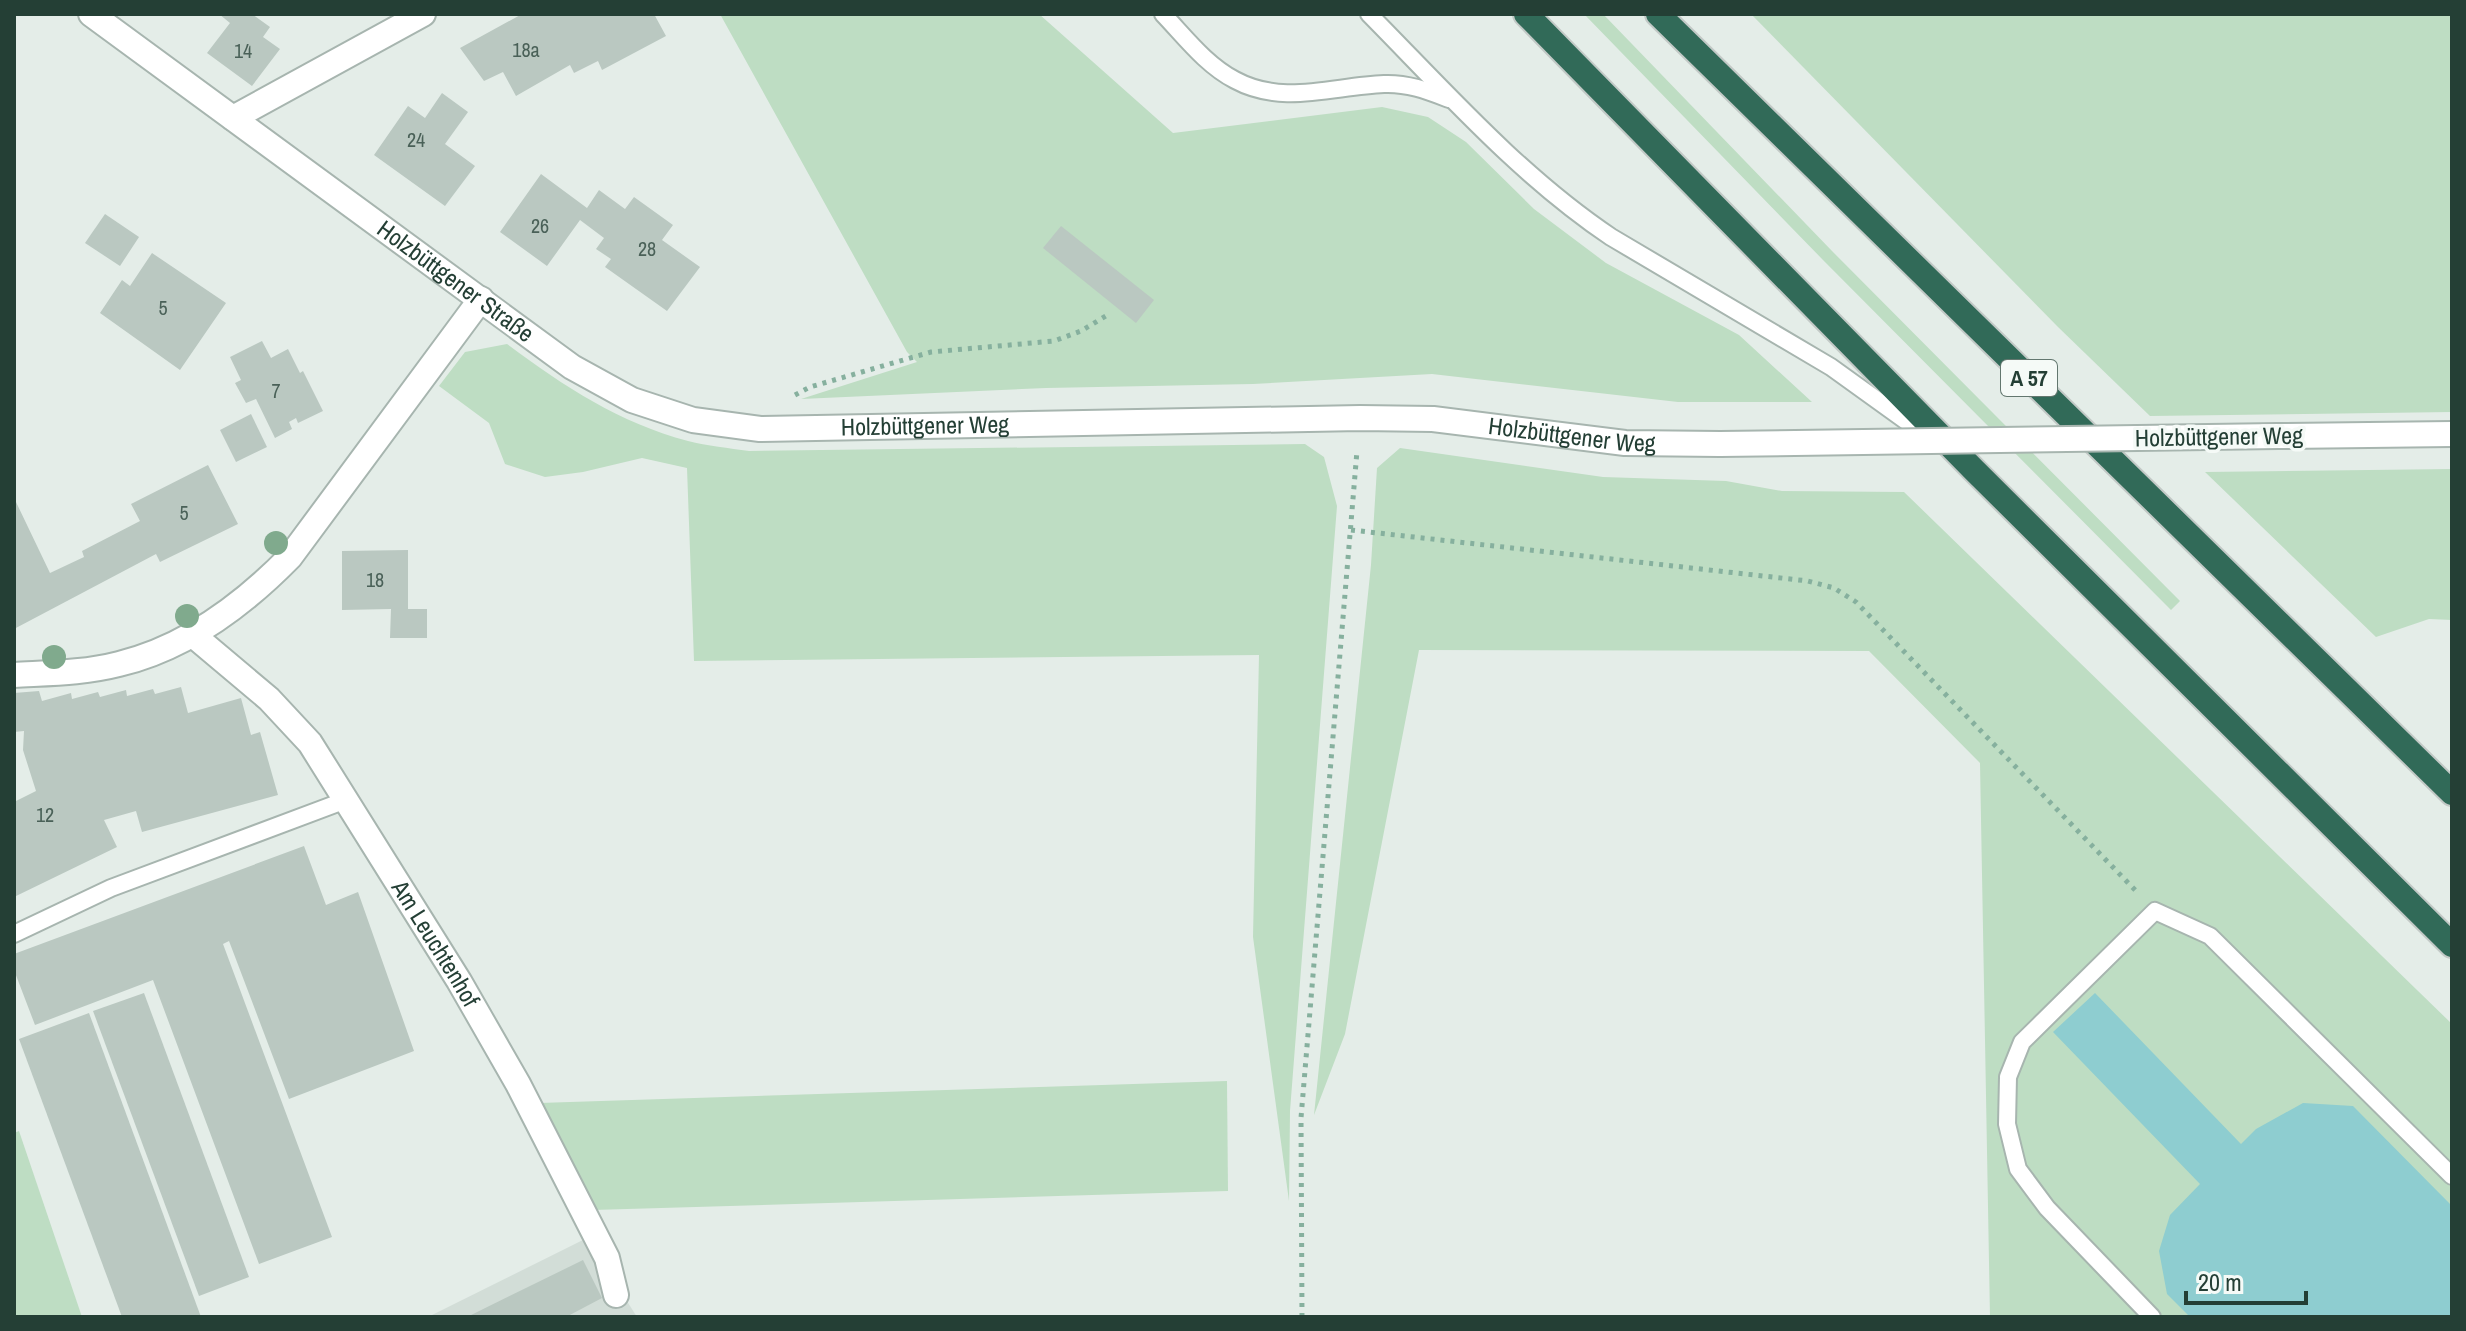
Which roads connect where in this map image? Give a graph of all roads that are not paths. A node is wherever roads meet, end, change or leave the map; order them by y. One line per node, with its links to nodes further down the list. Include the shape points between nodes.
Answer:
1 (91, 14): 8 (street, Holzbüttgener Straße)
2 (423, 14): 8 (street)
3 (1163, 14): 7 (lane, via 1213,65 1260,92 1288,95 1386,84 1421,88)
4 (1369, 14): 7 (lane)
5 (1526, 14): 12 (highway)
6 (1658, 14): 15 (highway, A 57)
7 (1455, 102): 12 (lane, via 1576,213 1831,367)
8 (233, 118): 9 (street, Holzbüttgener Straße)
9 (481, 299): 10 (street, Holzbüttgener Straße, via 572,367 632,400); 13 (street, via 290,557 259,589)
10 (693, 420): 11 (street, Holzbüttgener Weg, bridge, via 760,429 1433,419 1625,443 1720,444)
11 (2452, 434)
12 (1974, 470): 18 (highway)
13 (193, 635): 14 (street, via 120,664); 16 (street, Am Leuchtenhof, via 269,699 310,743)
14 (14, 675)
15 (2452, 793)
16 (346, 800): 17 (lane, via 111,888); 20 (street, Am Leuchtenhof, via 518,1084 607,1258)
17 (14, 934)
18 (2452, 945)
19 (2452, 1176): 21 (lane, via 2210,936 2155,911 2022,1042 2008,1077 2007,1124 2018,1169 2047,1208)
20 (616, 1295)
21 (2152, 1317)

